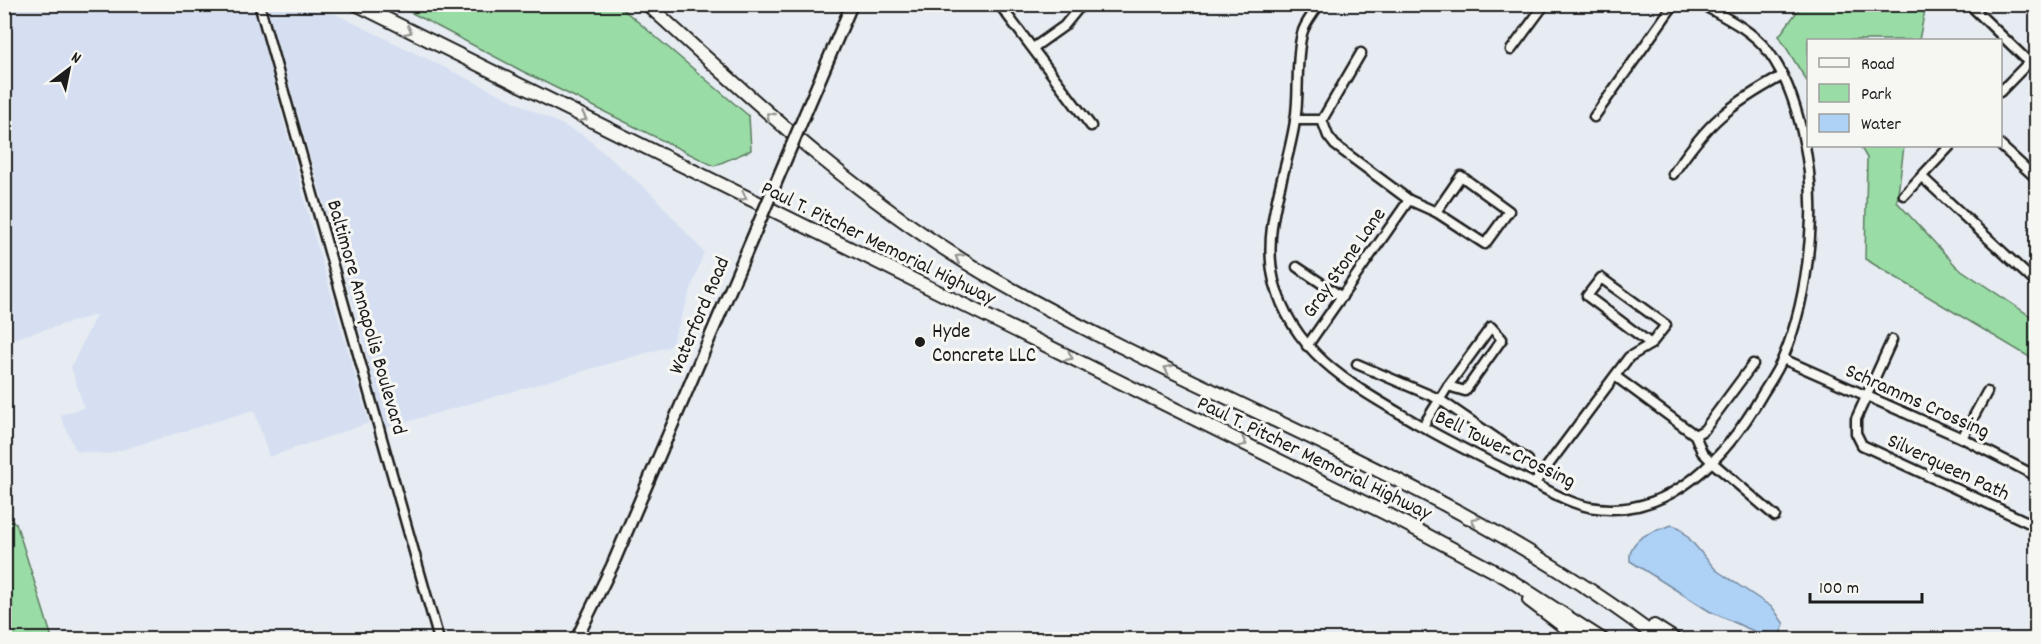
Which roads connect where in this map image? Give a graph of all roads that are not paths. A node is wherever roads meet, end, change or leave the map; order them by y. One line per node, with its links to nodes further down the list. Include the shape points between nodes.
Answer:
1 (259, 4): 56 (street, Baltimore Annapolis Boulevard)
2 (356, 4): 55 (highway, Paul T. Pitcher Memorial Highway, one-way to 55, via 1381,511)
3 (647, 4): 54 (highway, Paul T. Pitcher Memorial Highway, one-way to 3, via 1438,502 1052,311 955,256 831,169)
4 (852, 4): 57 (main road, Waterford Road, bridge, via 612,566)
5 (999, 4): 12 (street)
6 (1082, 4): 12 (street, via 1064,26)
7 (1319, 4): 20 (street, Bell Tower Crossing, via 1302,31)
8 (1545, 4): 13 (street)
9 (1674, 4): 19 (street)
10 (1701, 4): 17 (street, Bell Tower Crossing, via 1755,38 1768,51)
11 (1969, 4): 16 (street)
12 (1033, 48): 22 (street)
13 (1511, 50)
14 (1361, 53): 21 (street)
15 (2037, 55): 16 (street)
16 (2033, 65): 18 (street)
17 (1782, 76): 25 (street, via 1717,117); 37 (street, Bell Tower Crossing, via 1793,101 1807,158 1812,204 1804,290)
18 (2002, 91)
19 (1594, 117)
20 (1295, 120): 21 (street); 36 (street, Bell Tower Crossing, via 1272,220 1270,253 1282,304)
21 (1322, 120): 29 (street, via 1335,145)
22 (1091, 126)
23 (2002, 146): 27 (street)
24 (1949, 147): 26 (street)
25 (1672, 174)
26 (1922, 177): 28 (street); 32 (street)
27 (2037, 178)
28 (1904, 195)
29 (1409, 200): 30 (street); 33 (street, Gray Stone Lane)
30 (1436, 212): 30 (street, via 1485,244 1509,211 1461,176)
31 (1297, 267): 33 (street)
32 (2037, 283)
33 (1341, 297): 36 (street, Gray Stone Lane)
34 (1892, 340): 43 (street)
35 (1651, 344): 35 (street, via 1587,296 1601,278 1666,325); 40 (street, via 1629,357)
36 (1307, 346): 45 (street, Bell Tower Crossing, via 1338,376)
37 (1783, 359): 43 (street, Schramms Crossing); 49 (street, Bell Tower Crossing, via 1752,413)
38 (1357, 364): 44 (street)
39 (1754, 364): 46 (street, via 1704,430)
40 (1615, 376): 46 (street); 51 (street)
41 (1448, 386): 41 (street, via 1465,391 1502,339 1491,327); 44 (street)
42 (1987, 392): 47 (street)
43 (1866, 396): 47 (street, Schramms Crossing); 53 (street, Silverqueen Path, via 1856,419 1856,433 1862,445)
44 (1438, 399): 45 (street); 48 (street)
45 (1423, 426): 51 (street, Bell Tower Crossing, via 1465,452)
46 (1695, 435): 49 (street, via 1702,452)
47 (1962, 438): 50 (street, Schramms Crossing)
48 (1528, 460)
49 (1713, 463): 51 (street, Bell Tower Crossing, via 1688,485 1655,501 1622,508 1588,507); 52 (street)
50 (2037, 476)
51 (1534, 484)
52 (1775, 516)
53 (2037, 526)
54 (1553, 566): 60 (highway, Paul T. Pitcher Memorial Highway); 61 (highway)
55 (1507, 578): 58 (highway, via 1529,600); 59 (highway, Paul T. Pitcher Memorial Highway)
56 (440, 639)
57 (576, 639)
58 (1582, 639)
59 (1603, 639)
60 (1660, 639)
61 (1676, 639)

